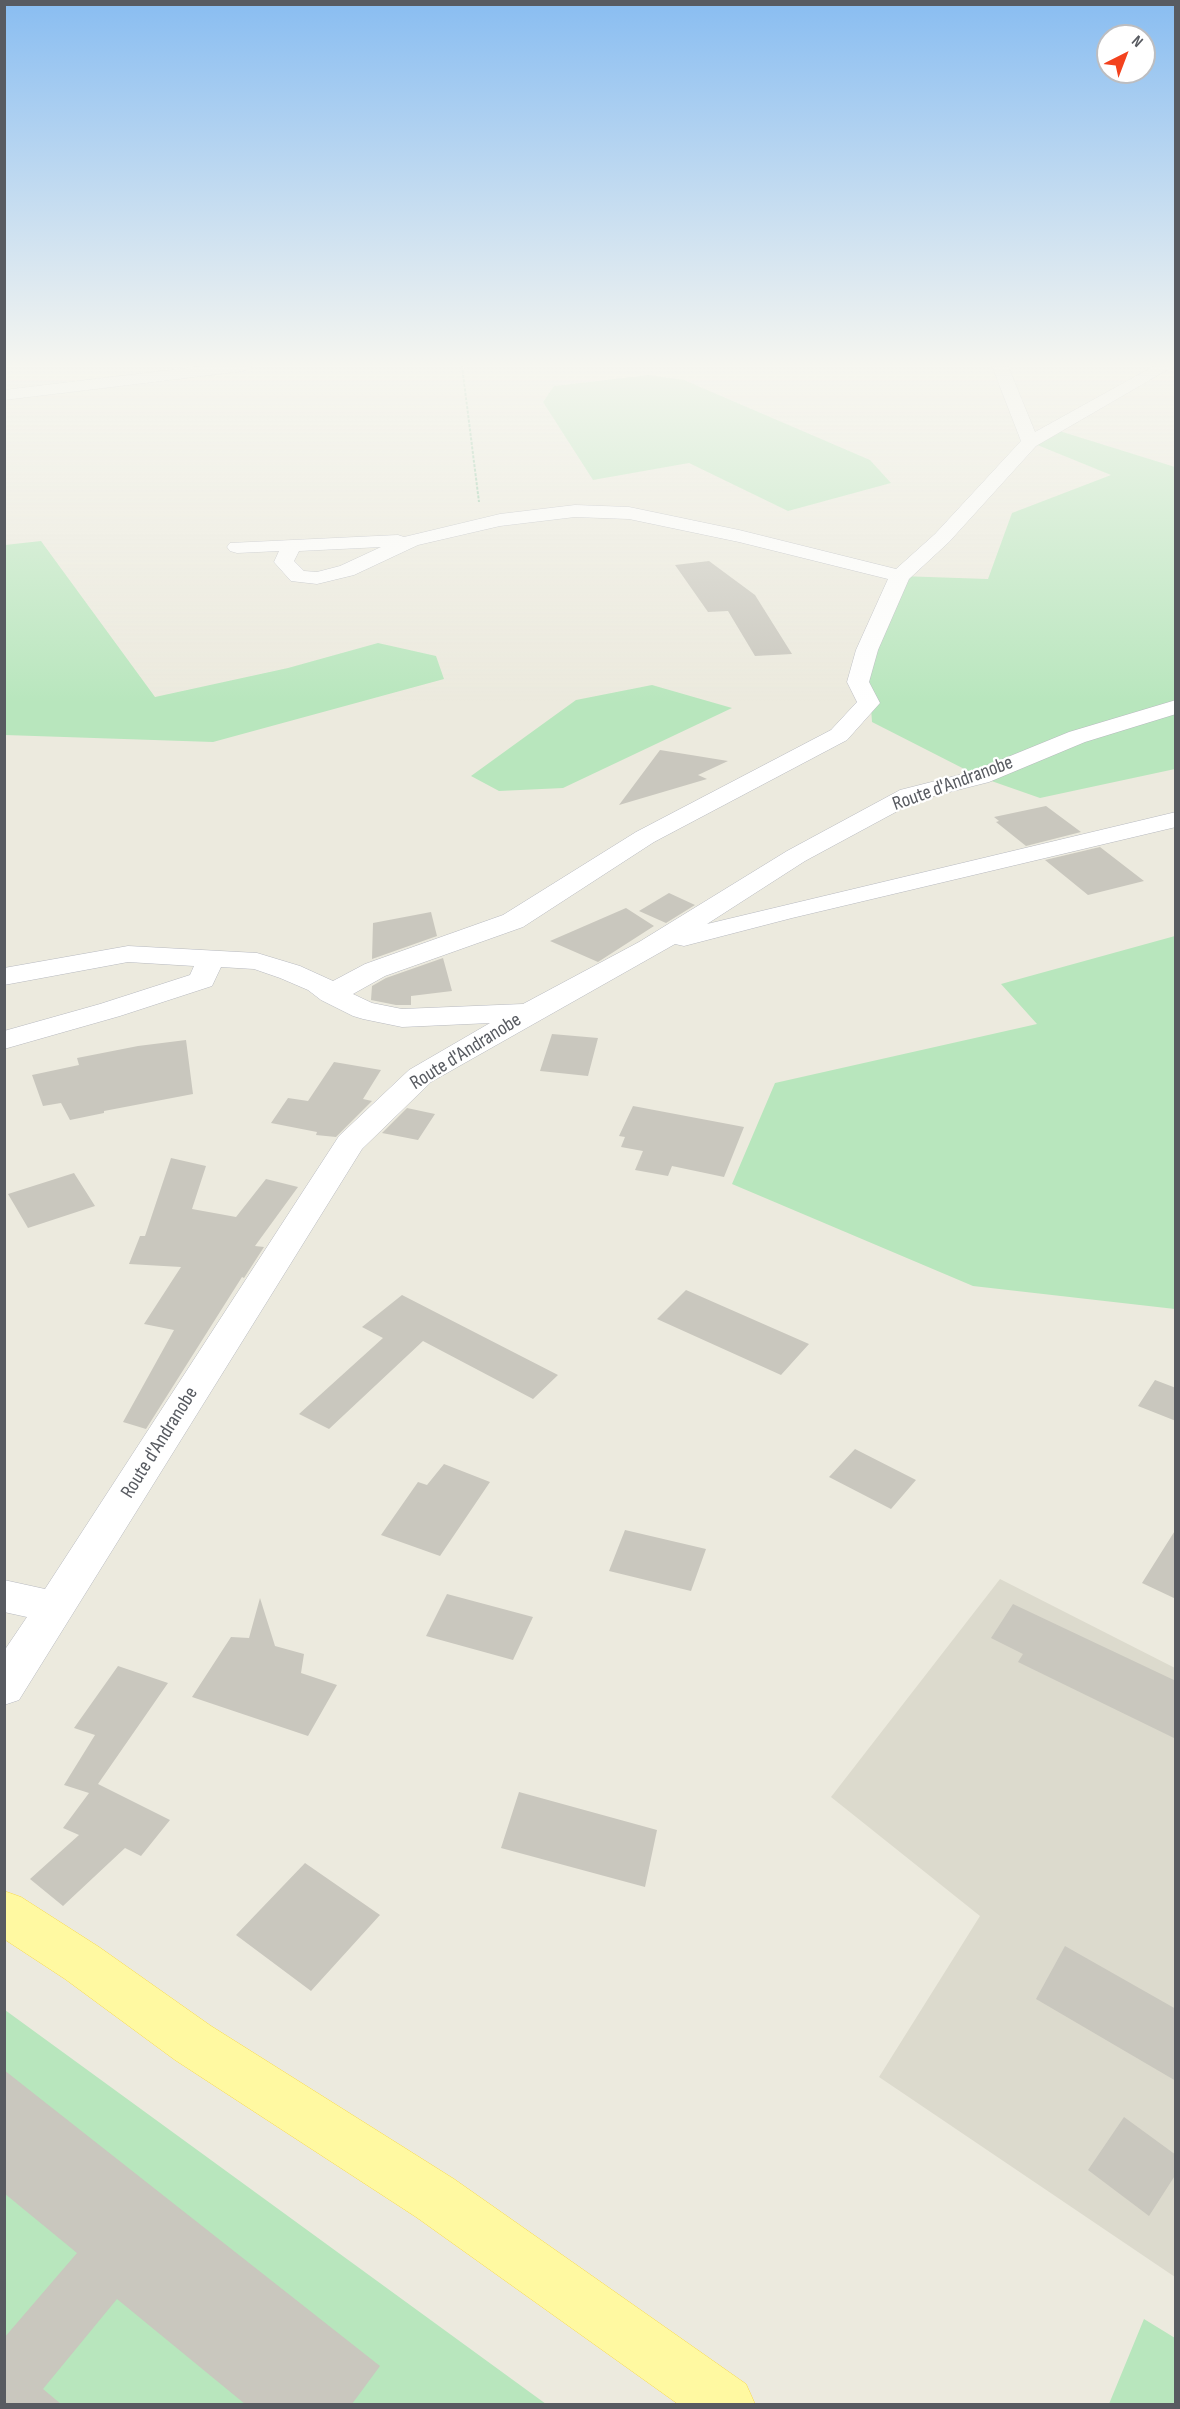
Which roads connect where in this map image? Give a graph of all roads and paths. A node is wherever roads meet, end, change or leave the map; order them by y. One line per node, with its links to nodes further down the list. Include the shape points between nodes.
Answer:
1 (476, 478): 3 (path)
2 (997, 478): 7 (street, via 942,538)
3 (482, 524): 4 (street); 7 (street, via 575,511 630,513)
4 (411, 540): 5 (street); 5 (street, via 347,572 317,578 298,578 284,562)
5 (291, 545): 6 (street)
6 (237, 547)
7 (900, 576): 13 (street, via 867,650 858,682 869,703 840,735 645,837 513,921 375,970)
8 (1176, 706): 10 (street, Route d'Andranobe, via 1077,737 980,777 909,795 796,856)
9 (1176, 819): 10 (street, via 786,911)
10 (649, 948): 14 (street, Route d'Andranobe)
11 (211, 958): 12 (street, via 128,954); 13 (street, via 257,961 318,984); 15 (street, via 202,980)
12 (4, 977)
13 (331, 994): 14 (street, via 363,1010 402,1018)
14 (529, 1013): 17 (street, Route d'Andranobe, via 420,1076 350,1143)
15 (4, 1040)
16 (4, 1596): 17 (street)
17 (56, 1607): 18 (street, Route d'Andranobe)
18 (4, 1688)
19 (4, 1912): 20 (main road, via 193,2043 435,2198)
20 (726, 2404)

